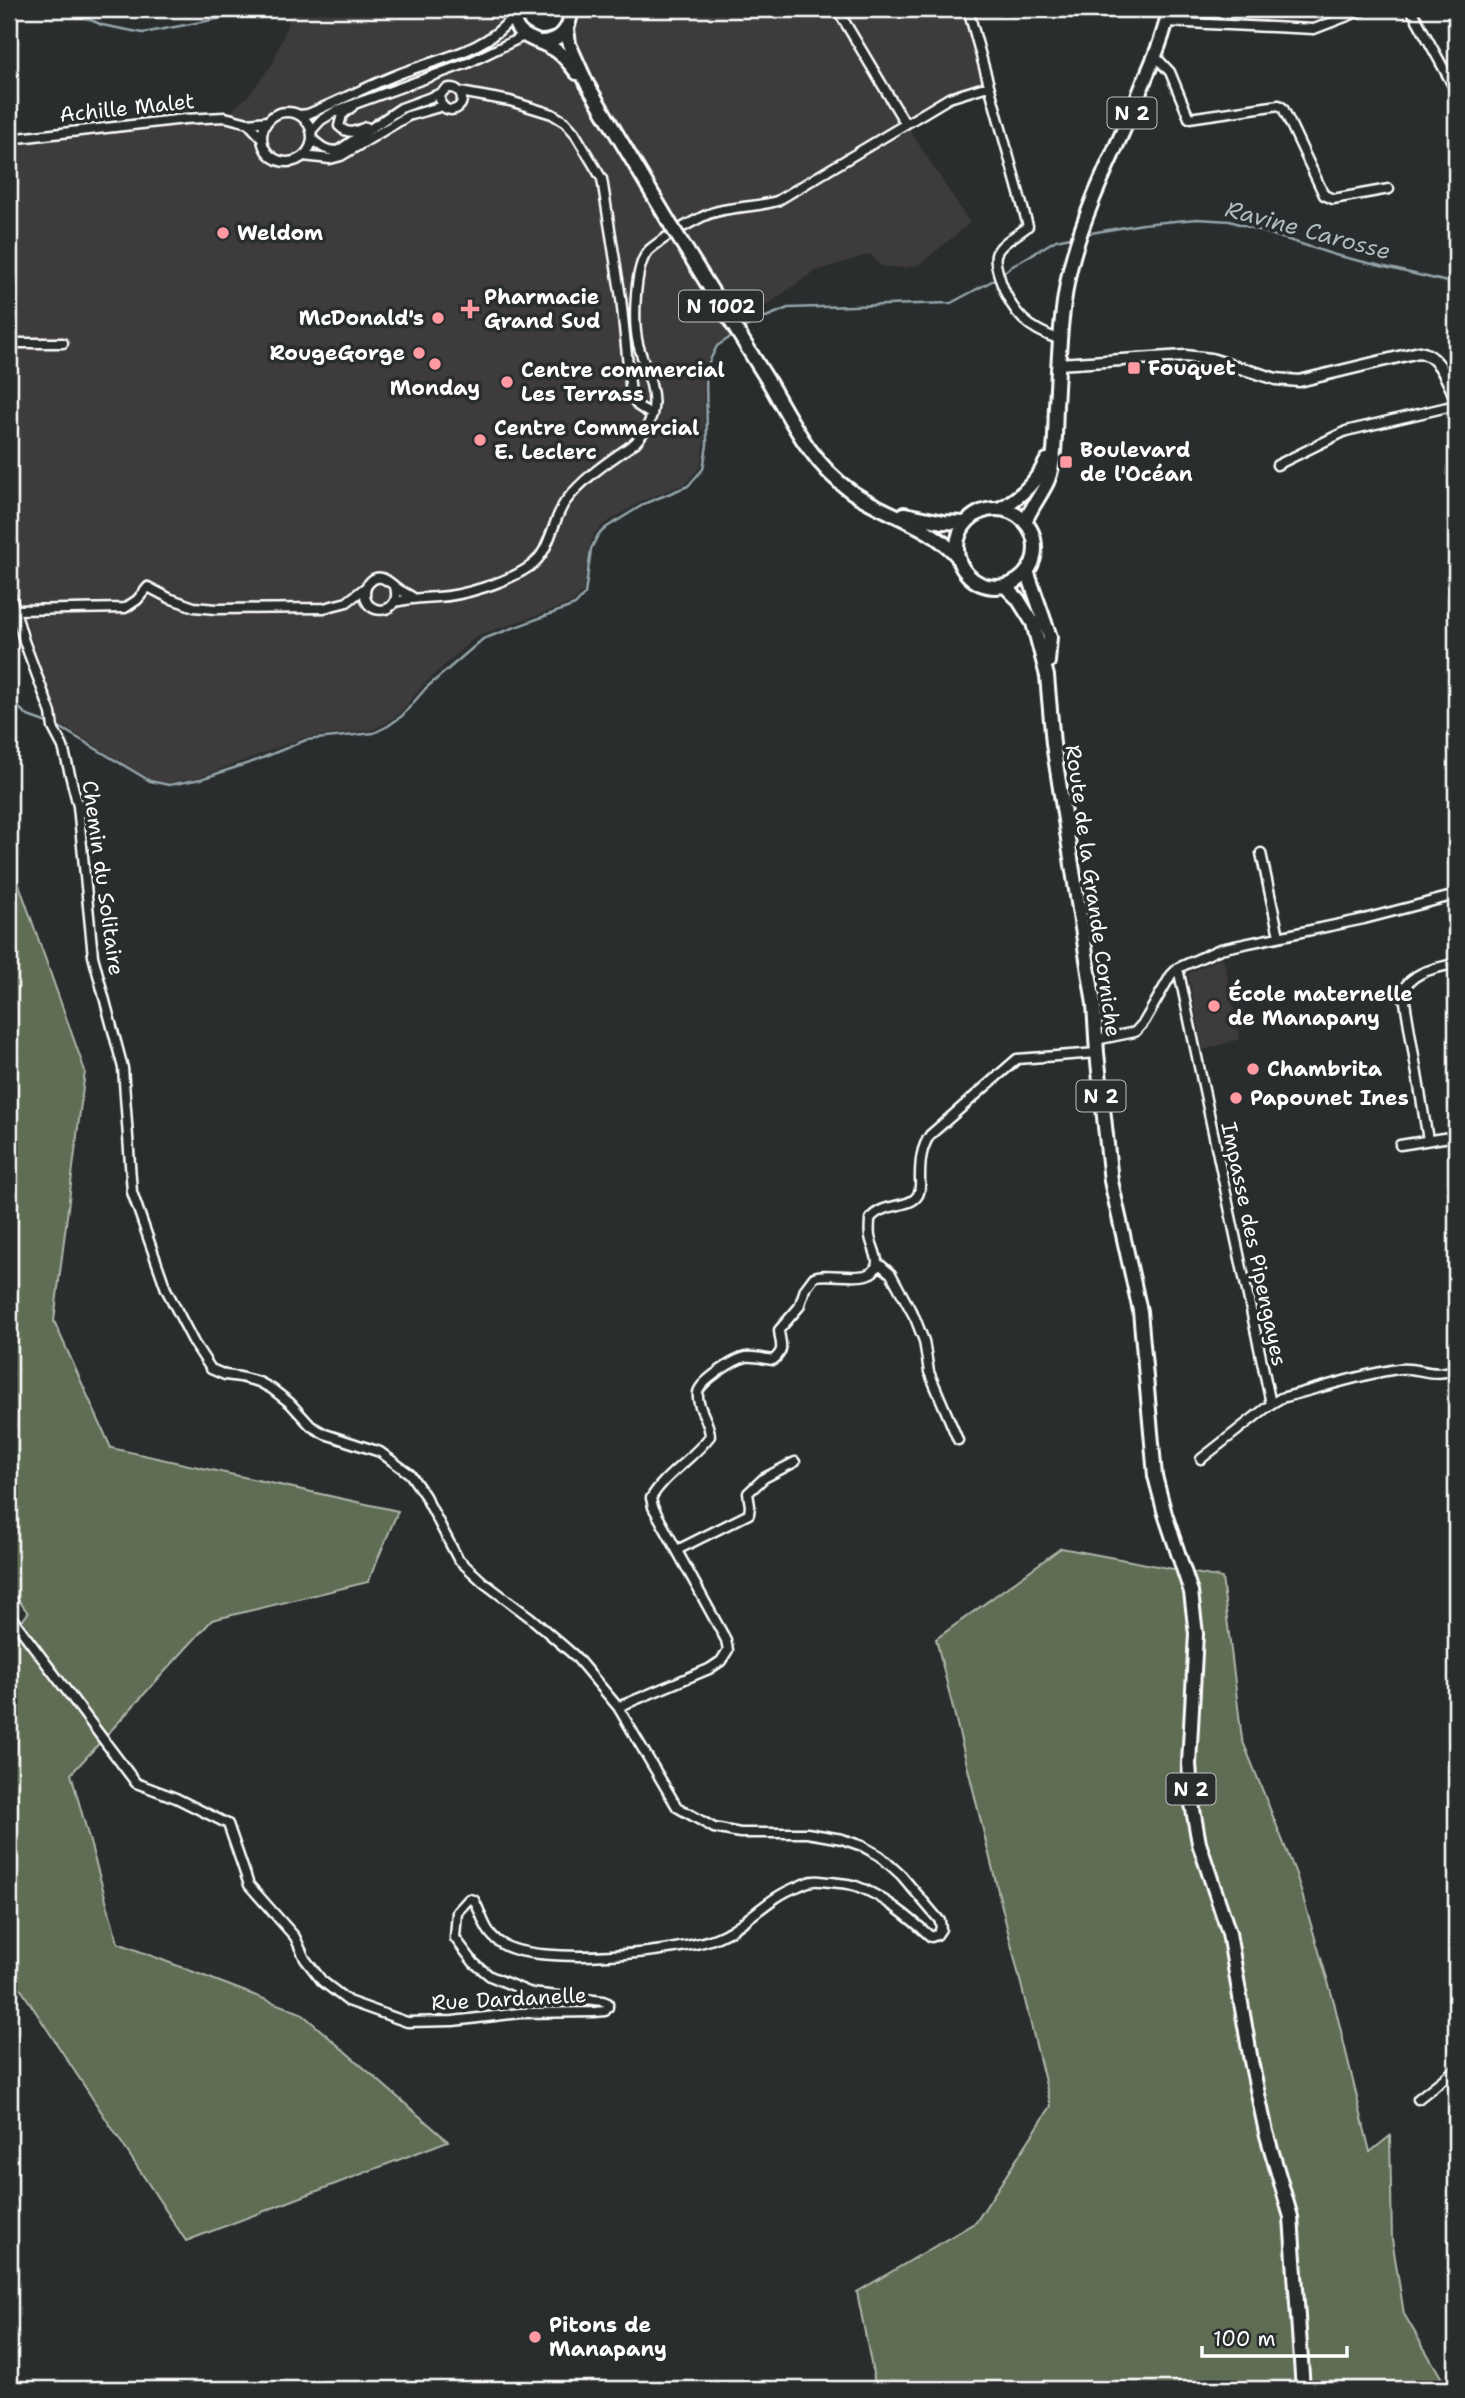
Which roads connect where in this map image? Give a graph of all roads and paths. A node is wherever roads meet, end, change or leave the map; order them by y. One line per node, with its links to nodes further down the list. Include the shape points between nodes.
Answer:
1 (570, 9): 8 (main road)
2 (837, 9): 25 (street)
3 (968, 9): 13 (street)
4 (1366, 9): 7 (street, via 1314,29)
5 (1411, 9): 14 (street)
6 (514, 12): 9 (main road); 21 (street, via 494,35 462,53)
7 (1168, 15): 11 (main road, N 2)
8 (567, 29): 10 (main road, via 555,39); 12 (main road, N 1002)
9 (524, 36): 10 (main road); 18 (street, via 468,63)
10 (539, 42): 12 (main road, N 1002, via 557,51)
11 (1155, 56): 30 (street, via 1170,72 1189,118 1283,108 1324,195 1333,199); 31 (main road, N 2, via 1087,213 1066,288)
12 (587, 83): 40 (main road, N 1002, bridge, via 794,426 822,465)
13 (988, 86): 25 (street, via 949,98); 31 (street, via 1028,226 1000,248 996,267 1020,318 1040,333)
14 (1456, 91)
15 (460, 92): 16 (street, via 450,88); 17 (street); 19 (street)
16 (442, 93): 20 (street); 23 (street)
17 (482, 95): 19 (street); 37 (street, via 565,121 602,178 631,394 638,406)
18 (359, 102): 23 (street, via 342,115 339,125 345,131 352,133); 26 (street, via 329,114)
19 (461, 105): 20 (street, via 453,110)
20 (443, 106): 29 (street, via 408,116 341,156)
21 (300, 116): 22 (street, via 285,112); 26 (street)
22 (267, 121): 24 (street, Achille Malet); 27 (street)
23 (381, 121): 26 (street, via 332,152)
24 (248, 123): 27 (street); 28 (street, Achille Malet, via 225,117 186,119)
25 (905, 123): 37 (street, via 777,201 705,215 648,251 637,280 638,342 654,393)
26 (312, 135): 29 (street)
27 (262, 138): 29 (street, via 274,158 287,162)
28 (9, 139)
29 (303, 156)
30 (1389, 189)
31 (1061, 340): 34 (main road, N 2)
32 (63, 342): 33 (street)
33 (9, 343)
34 (1058, 364): 35 (street, via 1185,356 1299,381 1419,352 1438,362); 38 (main road, N 2)
35 (1456, 398)
36 (1456, 405): 39 (street, via 1346,431)
37 (652, 415): 50 (street, via 635,443 583,480 566,501 534,564 515,576 454,595)
38 (1053, 447): 41 (main road, N 2, via 1041,473); 42 (main road, N 2, via 1048,479)
39 (1277, 465)
40 (870, 503): 43 (main road, N 1002, via 943,523); 44 (main road, N 1002, via 934,534)
41 (999, 509): 42 (main road); 43 (main road, via 982,511)
42 (1025, 522): 45 (main road, via 1035,546)
43 (966, 523): 44 (main road, via 958,539)
44 (958, 557): 46 (main road, via 965,572 979,583)
45 (1027, 571): 46 (main road); 55 (main road, Route de la Grande Corniche / N 2, via 1050,637)
46 (1005, 586): 55 (main road, Route de la Grande Corniche / N 2, via 1033,622)
47 (366, 587): 48 (street, via 378,578 388,579); 51 (street); 53 (street, via 365,598)
48 (396, 587): 50 (street); 52 (street)
49 (9, 590): 54 (street, Chemin du Solitaire)
50 (412, 597): 52 (street)
51 (347, 602): 53 (street); 54 (street, via 324,608 205,608 169,598 148,586 125,608)
52 (395, 602): 53 (street, via 381,610)
53 (371, 607)
54 (15, 610): 73 (street, Chemin du Solitaire, via 63,747 78,806 93,956 123,1068 132,1192 166,1289 194,1343 211,1369 259,1382 324,1434 380,1451 410,1474 458,1559 575,1656)
55 (1047, 676): 61 (main road, Route de la Grande Corniche / N 2)
56 (1261, 853): 58 (street)
57 (1456, 895): 58 (street)
58 (1279, 936): 60 (street, via 1220,950)
59 (1456, 963): 63 (street, via 1415,975 1404,990)
60 (1178, 968): 61 (street, via 1135,1032); 67 (street, Impasse des Pipengayes)
61 (1096, 1047): 65 (street, via 1017,1059 930,1135 922,1152 918,1196 880,1209 870,1219); 76 (main road, Route de la Grande Corniche / N 2, via 1111,1181 1140,1311 1155,1476 1191,1592 1196,1634 1189,1764 1192,1804 1199,1843 1229,1933 1266,2132 1291,2217)
62 (1456, 1136): 63 (street)
63 (1428, 1140): 64 (street)
64 (1400, 1145)
65 (877, 1262): 68 (street, via 891,1274 915,1318 929,1372); 71 (street, via 865,1277 814,1277 799,1307 779,1330 780,1355 774,1360 738,1359 701,1387 697,1394 710,1436 651,1498)
66 (1456, 1369): 67 (street, via 1434,1374 1398,1369)
67 (1271, 1404): 69 (street)
68 (958, 1440)
69 (1201, 1459)
70 (795, 1462): 71 (street, via 764,1478 748,1493 749,1514)
71 (677, 1550): 73 (street, via 728,1650 709,1669)
72 (9, 1614): 73 (street, Rue Dardanelle, via 136,1783 228,1824 249,1885 295,1937 322,1981 368,2010 407,2022 605,2011 608,2003 603,2001 511,1987 474,1963 456,1938 457,1912 469,1899 478,1906 487,1931 502,1945 547,1955 660,1951 701,1943 720,1936 785,1891 814,1881 853,1885 932,1937 937,1935 940,1922 901,1875 862,1846 807,1833 715,1828 677,1807)
73 (618, 1707)
74 (1456, 2069): 75 (street)
75 (1418, 2099)
76 (1303, 2389)

